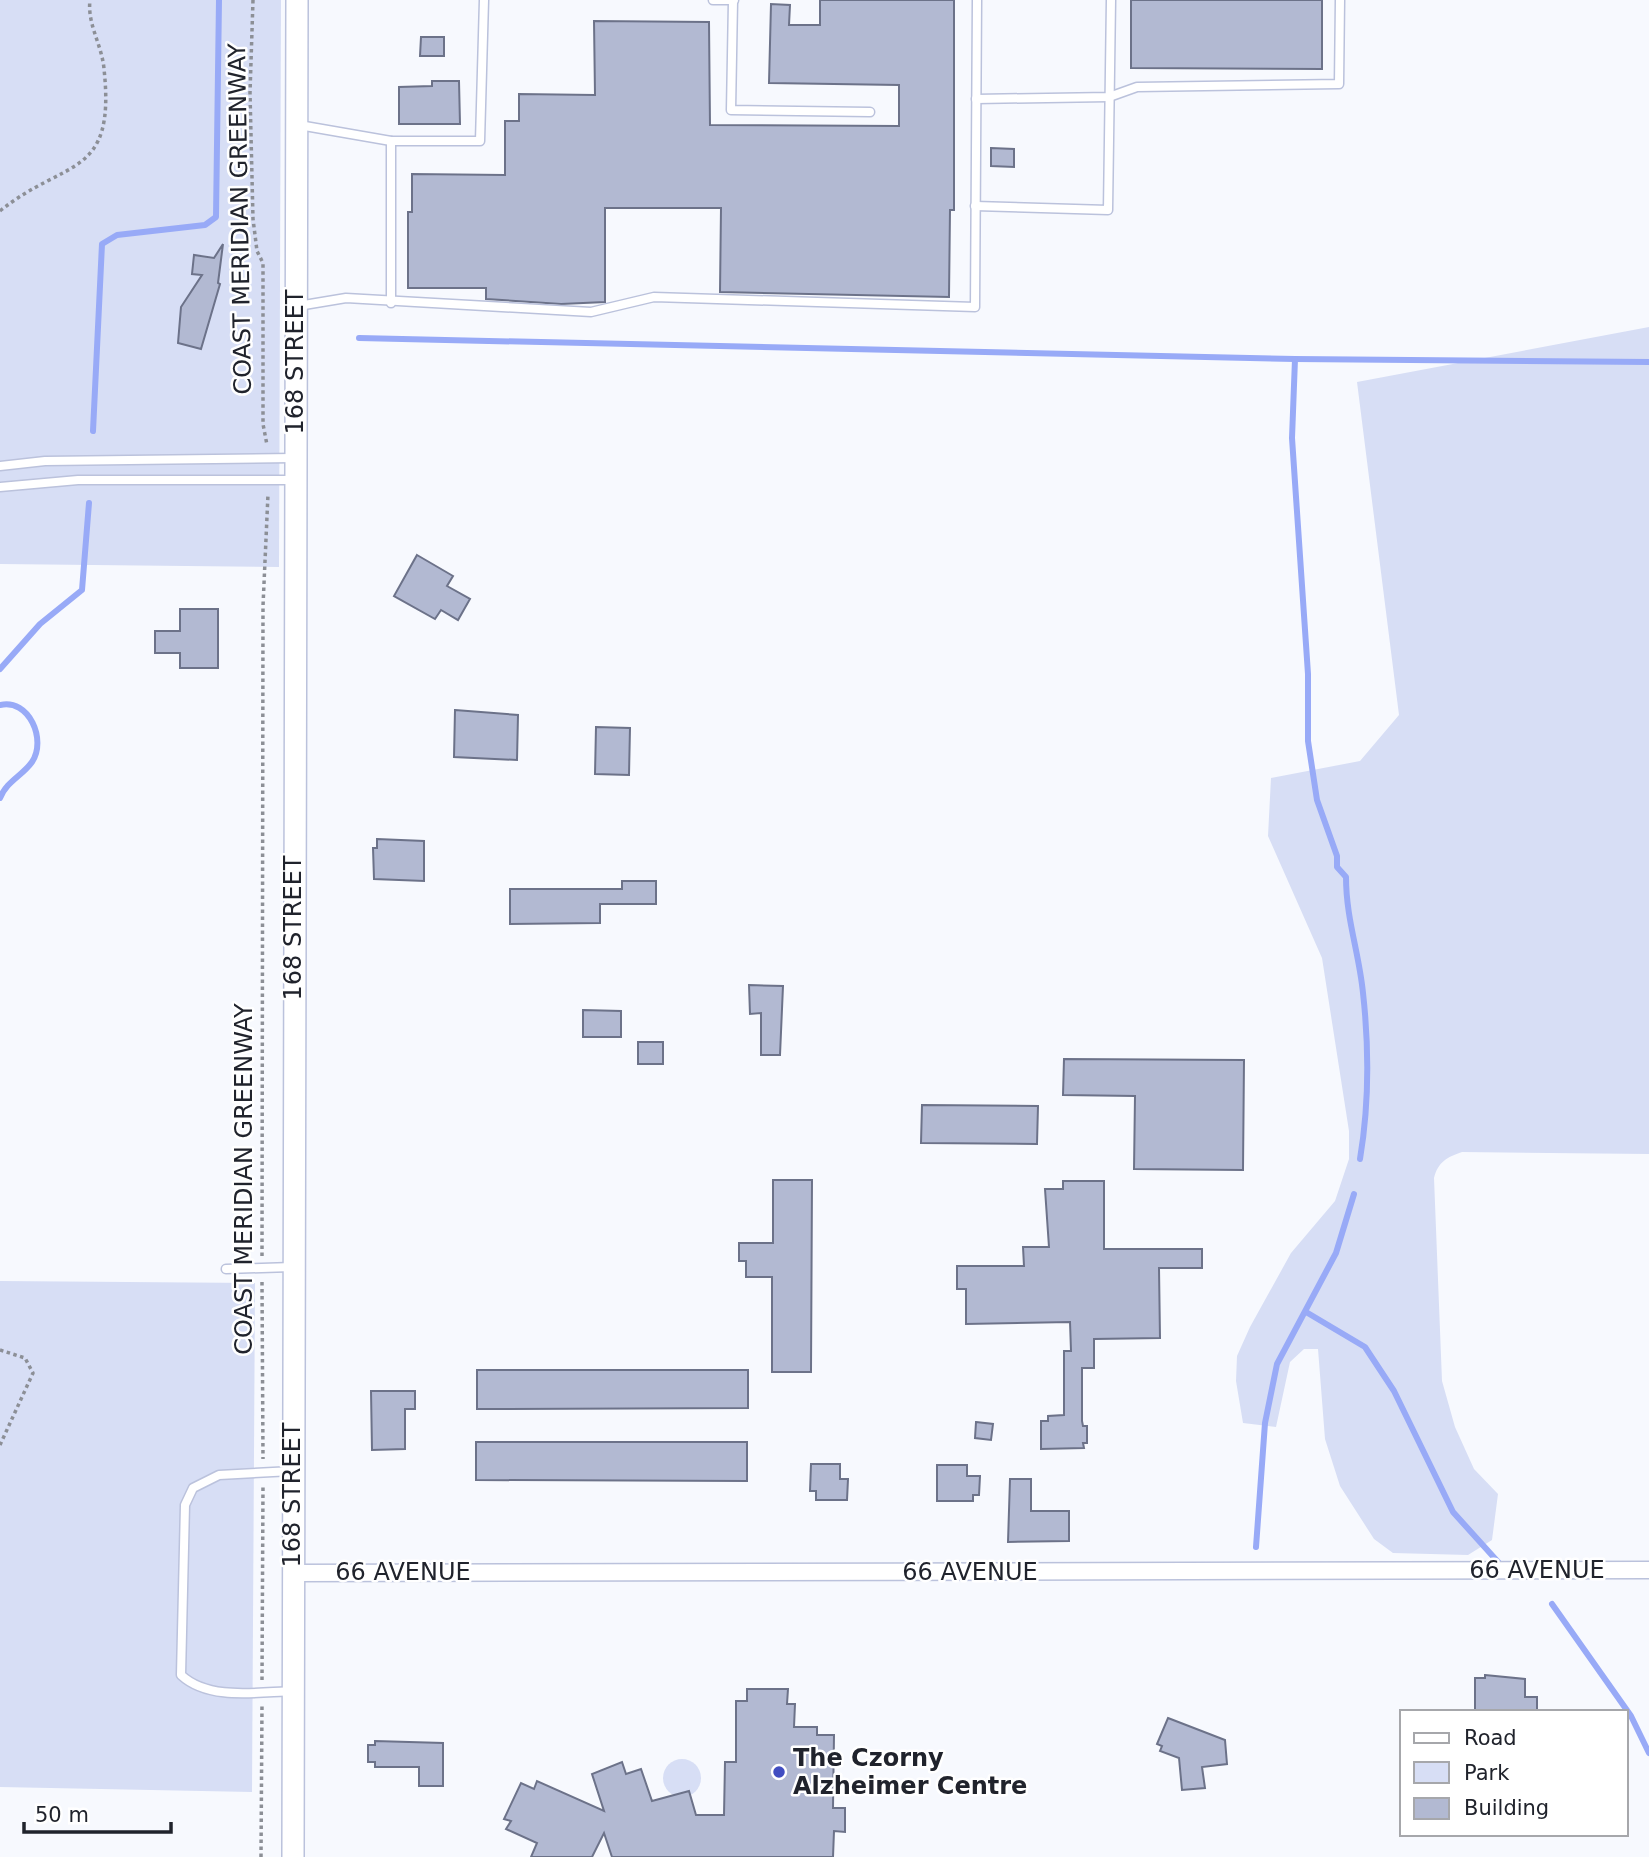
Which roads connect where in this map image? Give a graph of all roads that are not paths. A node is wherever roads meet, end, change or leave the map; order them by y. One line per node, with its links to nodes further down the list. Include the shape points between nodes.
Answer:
1 (298, 0): 11 (main road, 168 STREET)
2 (484, 0): 12 (lane, via 480,141)
3 (713, 0): 4 (lane)
4 (733, 0): 10 (lane, via 731,110)
5 (977, 0): 9 (lane)
6 (1111, 0): 8 (lane)
7 (1340, 0): 8 (lane, via 1339,84 1137,87)
8 (1109, 97): 9 (lane); 13 (lane, via 1108,210)
9 (976, 99): 13 (lane)
10 (870, 112)
11 (296, 124): 12 (lane); 15 (main road, 168 STREET)
12 (391, 141): 14 (lane)
13 (975, 206): 14 (lane, via 975,307 654,297 591,312)
14 (391, 303): 15 (lane, via 346,298)
15 (295, 306): 16 (main road, 168 STREET)
16 (294, 458): 17 (lane, via 45,461); 18 (main road, 168 STREET)
17 (0, 466)
18 (295, 480): 19 (lane, via 78,480); 20 (main road, 168 STREET)
19 (0, 487)
20 (292, 1267): 21 (lane); 22 (main road, 168 STREET)
21 (226, 1269)
22 (292, 1471): 24 (main road, 168 STREET); 25 (lane, via 219,1475 193,1488 185,1505 181,1675 205,1689)
23 (1649, 1570): 24 (street, 66 AVENUE)
24 (292, 1573): 25 (main road, 168 STREET)
25 (293, 1691): 26 (main road, 168 STREET)
26 (293, 1857)

